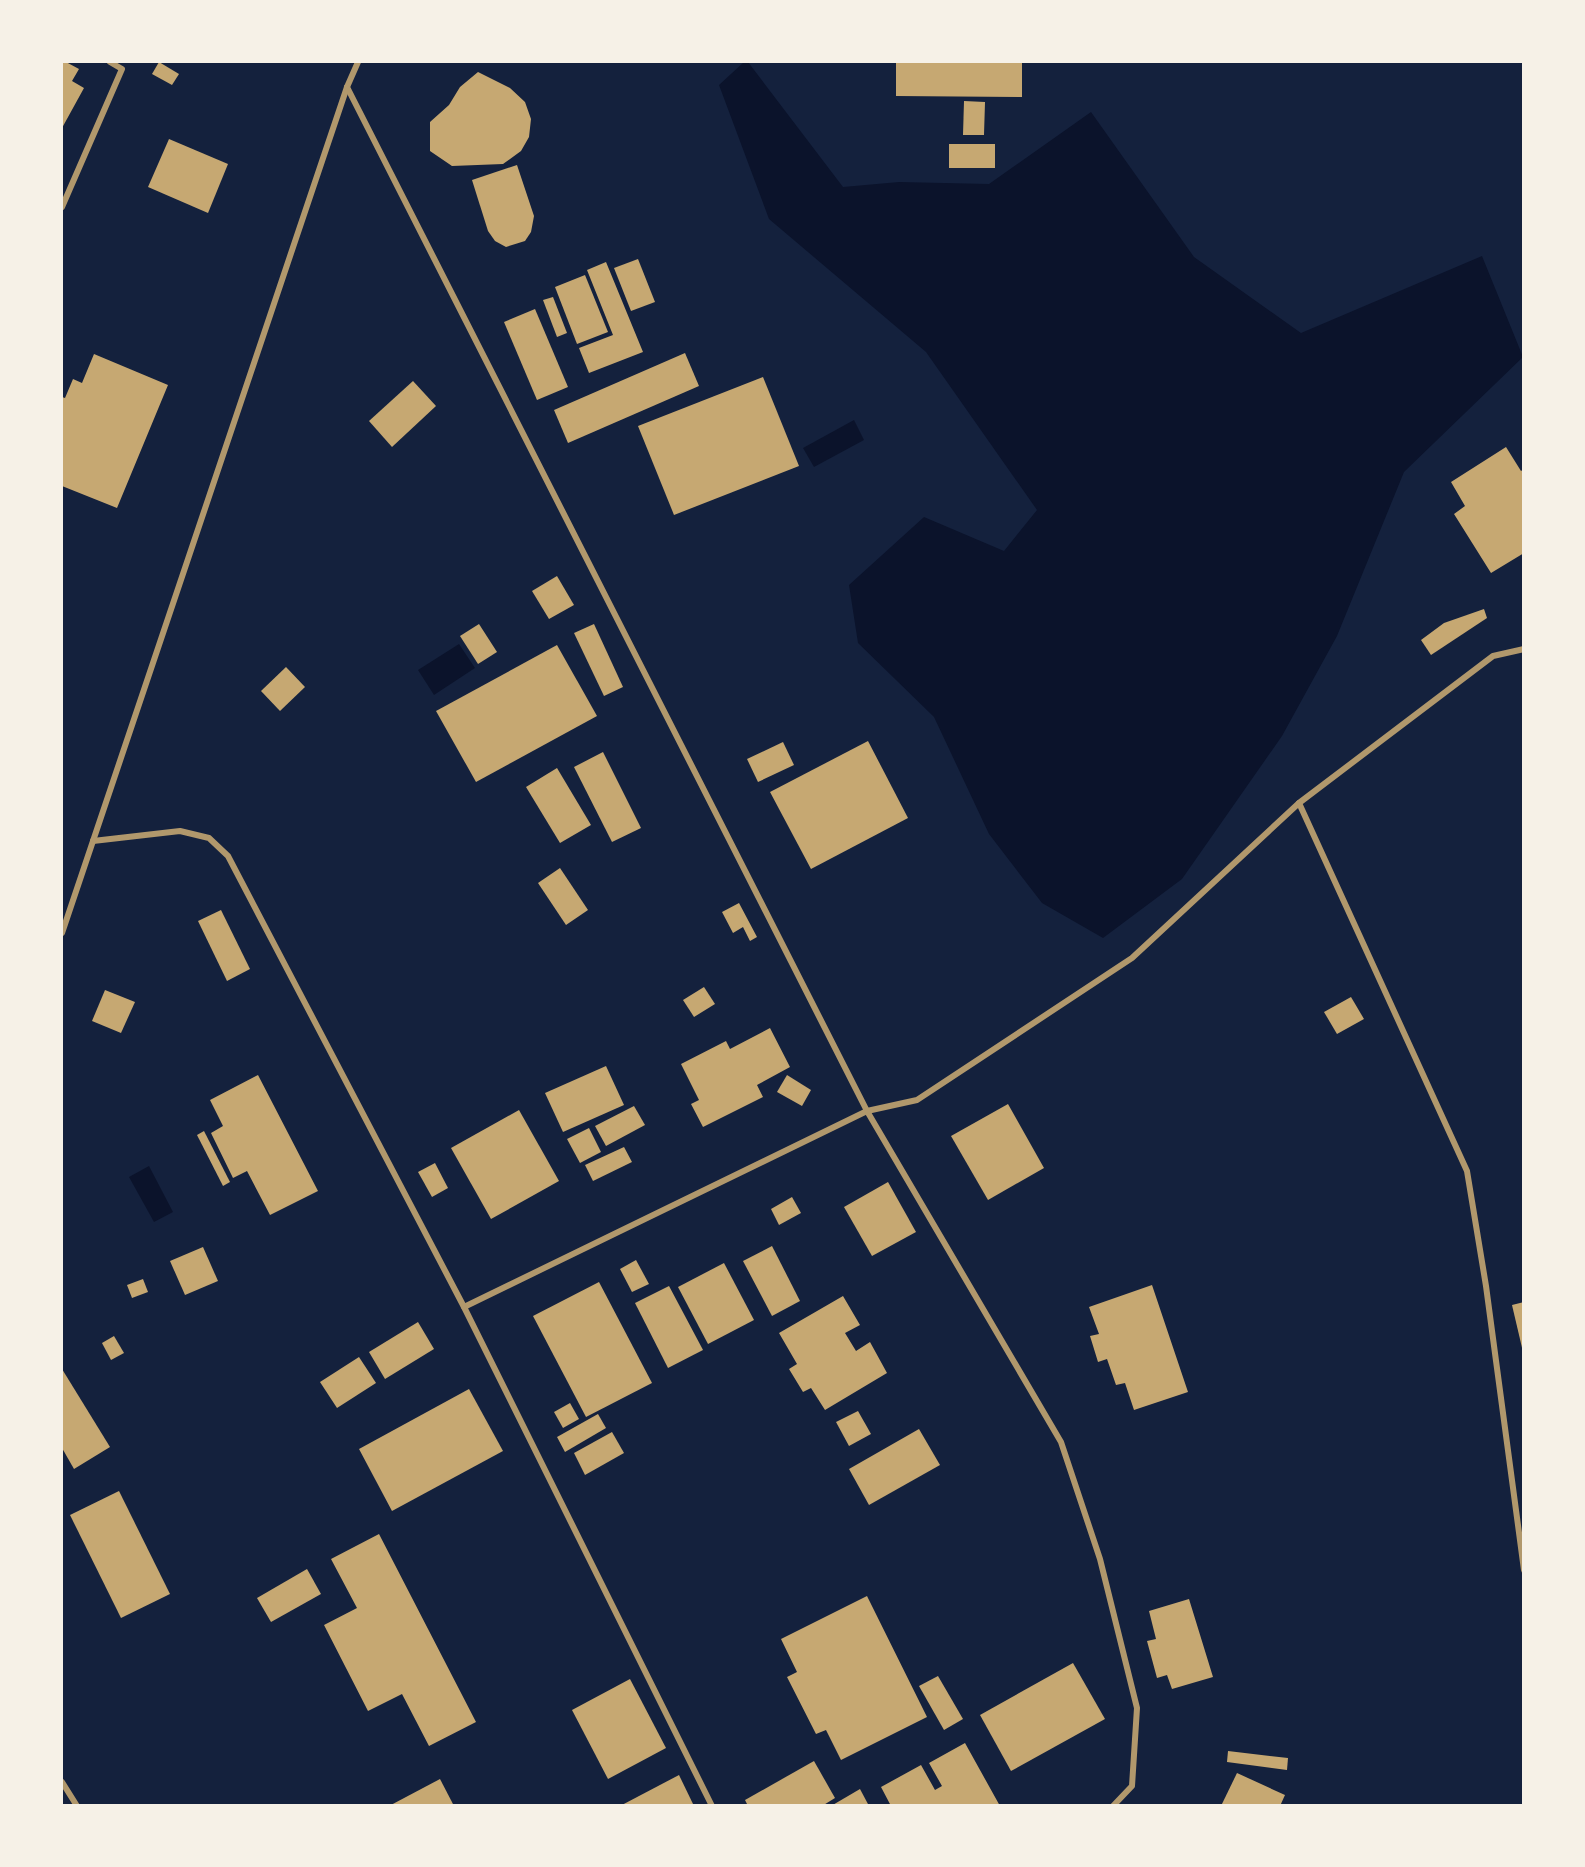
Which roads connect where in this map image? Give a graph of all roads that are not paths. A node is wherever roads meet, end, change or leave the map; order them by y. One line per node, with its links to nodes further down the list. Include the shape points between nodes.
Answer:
1 (110, 62): 4 (street, via 122,69)
2 (358, 62): 3 (street)
3 (347, 87): 7 (street); 9 (street)
4 (62, 207)
5 (1524, 649): 6 (street, via 1493,656)
6 (1299, 803): 9 (street, via 1132,958 917,1100); 11 (street, via 1467,1171)
7 (93, 841): 8 (street); 10 (street, via 180,831 208,838 228,856)
8 (62, 933)
9 (867, 1111): 10 (street); 15 (street, via 1061,1442 1100,1560 1137,1708 1132,1786)
10 (464, 1307): 14 (street)
11 (1524, 1570)
12 (62, 1782): 13 (street)
13 (77, 1806)
14 (712, 1806)
15 (1113, 1806)

